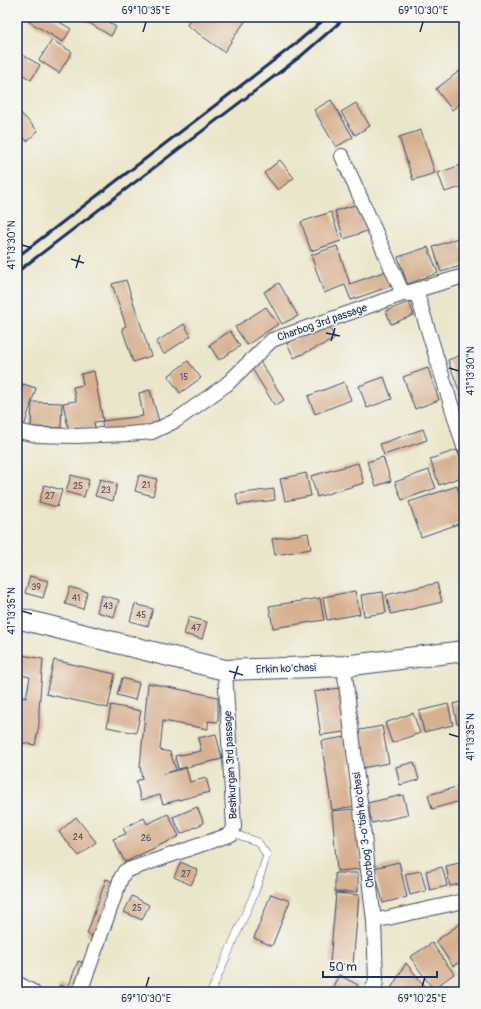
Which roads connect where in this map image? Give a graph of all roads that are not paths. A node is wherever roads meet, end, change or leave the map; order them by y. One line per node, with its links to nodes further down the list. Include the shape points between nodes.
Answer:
1 (342, 156): 3 (street)
2 (464, 276): 3 (street, Chаrbog 3rd passage)
3 (403, 294): 4 (street, Chаrbog 3rd passage, via 272,340 227,384 175,421 152,432 75,436 37,435); 5 (street, via 417,294)
4 (17, 431)
5 (464, 447)
6 (17, 618): 9 (main road, Erkin ko'chasi)
7 (464, 651): 8 (main road, Erkin ko'chasi)
8 (344, 666): 9 (main road, Erkin ko'chasi); 12 (street, Chorbog' 3-o'tish ko'chasi)
9 (225, 670): 10 (street, Beshkurgan 3rd passage, via 234,827)
10 (232, 833): 15 (street, Beshkurgan 3rd passage, via 125,871); 16 (lane, via 258,842 266,855 256,892)
11 (464, 901): 12 (street)
12 (374, 921): 17 (street, Chorbog' 3-o'tish ko'chasi, via 376,982)
13 (17, 983): 14 (street)
14 (33, 992)
15 (80, 992)
16 (210, 992)
17 (371, 992)

